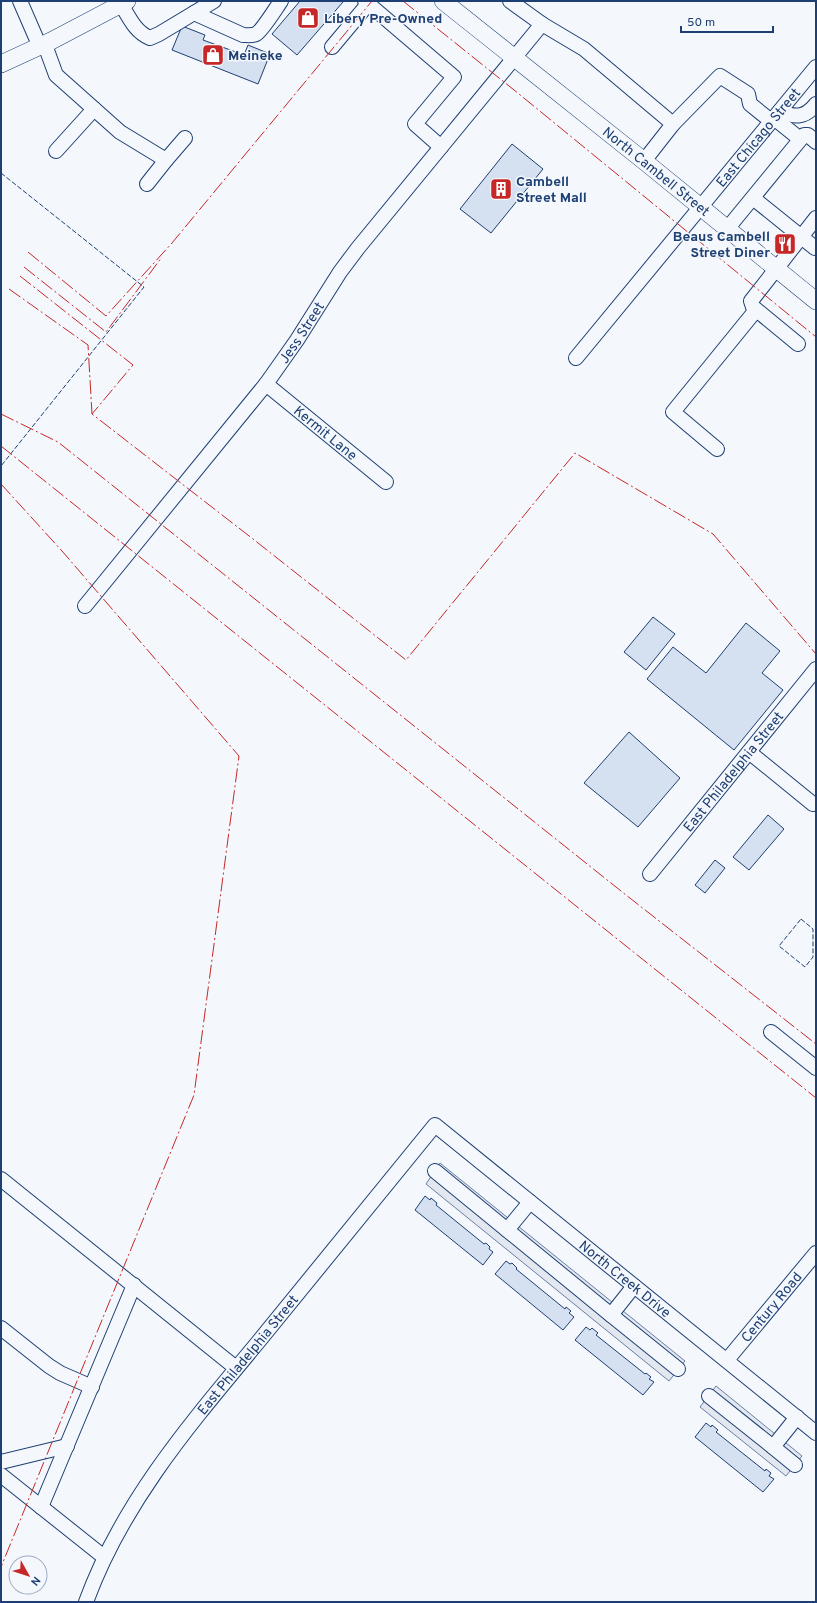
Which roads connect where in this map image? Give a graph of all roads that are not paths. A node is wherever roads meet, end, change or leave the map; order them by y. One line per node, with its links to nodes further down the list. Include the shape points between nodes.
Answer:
1 (20, 1): 10 (street)
2 (214, 1): 8 (street)
3 (281, 1): 8 (street, via 261,29 249,36)
4 (443, 1): 12 (main road, North Cambell Street)
5 (510, 1): 9 (street)
6 (367, 2): 11 (street); 22 (street, via 454,77 415,124)
7 (124, 3): 8 (street, via 136,29 150,38); 10 (main road)
8 (194, 13)
9 (542, 24): 12 (street, Jess Street); 18 (street, via 584,49)
10 (42, 46): 13 (main road); 16 (street, via 56,75)
11 (332, 47)
12 (514, 57): 22 (street, Jess Street); 25 (main road, North Cambell Street)
13 (1, 64)
14 (816, 67): 17 (street, East Chicago Street)
15 (816, 104): 17 (street, via 809,112)
16 (94, 109): 23 (street); 24 (street, via 120,132)
17 (775, 117): 18 (street, via 750,104 748,94 720,76); 20 (street); 28 (street, East Chicago Street)
18 (672, 124): 25 (street)
19 (185, 138): 24 (street)
20 (800, 139): 21 (street, via 808,135); 27 (street)
21 (816, 142)
22 (441, 147): 38 (street, Jess Street, via 340,272 298,340)
23 (56, 151)
24 (166, 160): 26 (street)
25 (644, 161): 28 (main road, North Cambell Street)
26 (147, 184)
27 (753, 198): 30 (street); 31 (street)
28 (700, 208): 30 (main road, North Cambell Street); 37 (street, East Chicago Street)
29 (816, 218): 31 (street)
30 (727, 229): 33 (main road, North Cambell Street)
31 (801, 237): 32 (street); 33 (street)
32 (816, 248)
33 (776, 269): 34 (main road, North Cambell Street); 35 (street, via 751,301)
34 (816, 301)
35 (756, 310): 36 (street); 39 (street, via 673,412)
36 (798, 344)
37 (576, 358)
38 (266, 384): 40 (street, Kermit Lane); 41 (street, Jess Street)
39 (716, 449)
40 (386, 482)
41 (85, 606)
42 (816, 669): 43 (street, East Philadelphia Street)
43 (749, 752): 44 (street); 45 (street, East Philadelphia Street)
44 (813, 804)
45 (650, 874)
46 (771, 1032): 47 (street)
47 (816, 1068)
48 (435, 1125): 51 (street, North Creek Drive); 59 (street, East Philadelphia Street)
49 (435, 1171): 52 (street)
50 (1, 1179): 54 (street)
51 (530, 1202): 52 (street); 55 (street, North Creek Drive)
52 (507, 1230): 56 (street)
53 (816, 1253): 58 (street, Century Road)
54 (134, 1286): 59 (street); 61 (street)
55 (634, 1286): 56 (street); 58 (street, North Creek Drive)
56 (611, 1315): 60 (street)
57 (1, 1328): 61 (street, via 48,1366)
58 (727, 1360): 63 (street, North Creek Drive)
59 (236, 1368): 71 (street, East Philadelphia Street, via 147,1483)
60 (678, 1369)
61 (92, 1387): 65 (street)
62 (709, 1396): 66 (street)
63 (797, 1417): 64 (street, North Creek Drive); 66 (street)
64 (816, 1433)
65 (67, 1446): 67 (street); 70 (street)
66 (773, 1447): 68 (street)
67 (1, 1462)
68 (796, 1465)
69 (1, 1475): 70 (street)
70 (41, 1507): 71 (street)
71 (104, 1557): 72 (street, East Philadelphia Street)
72 (86, 1602)

